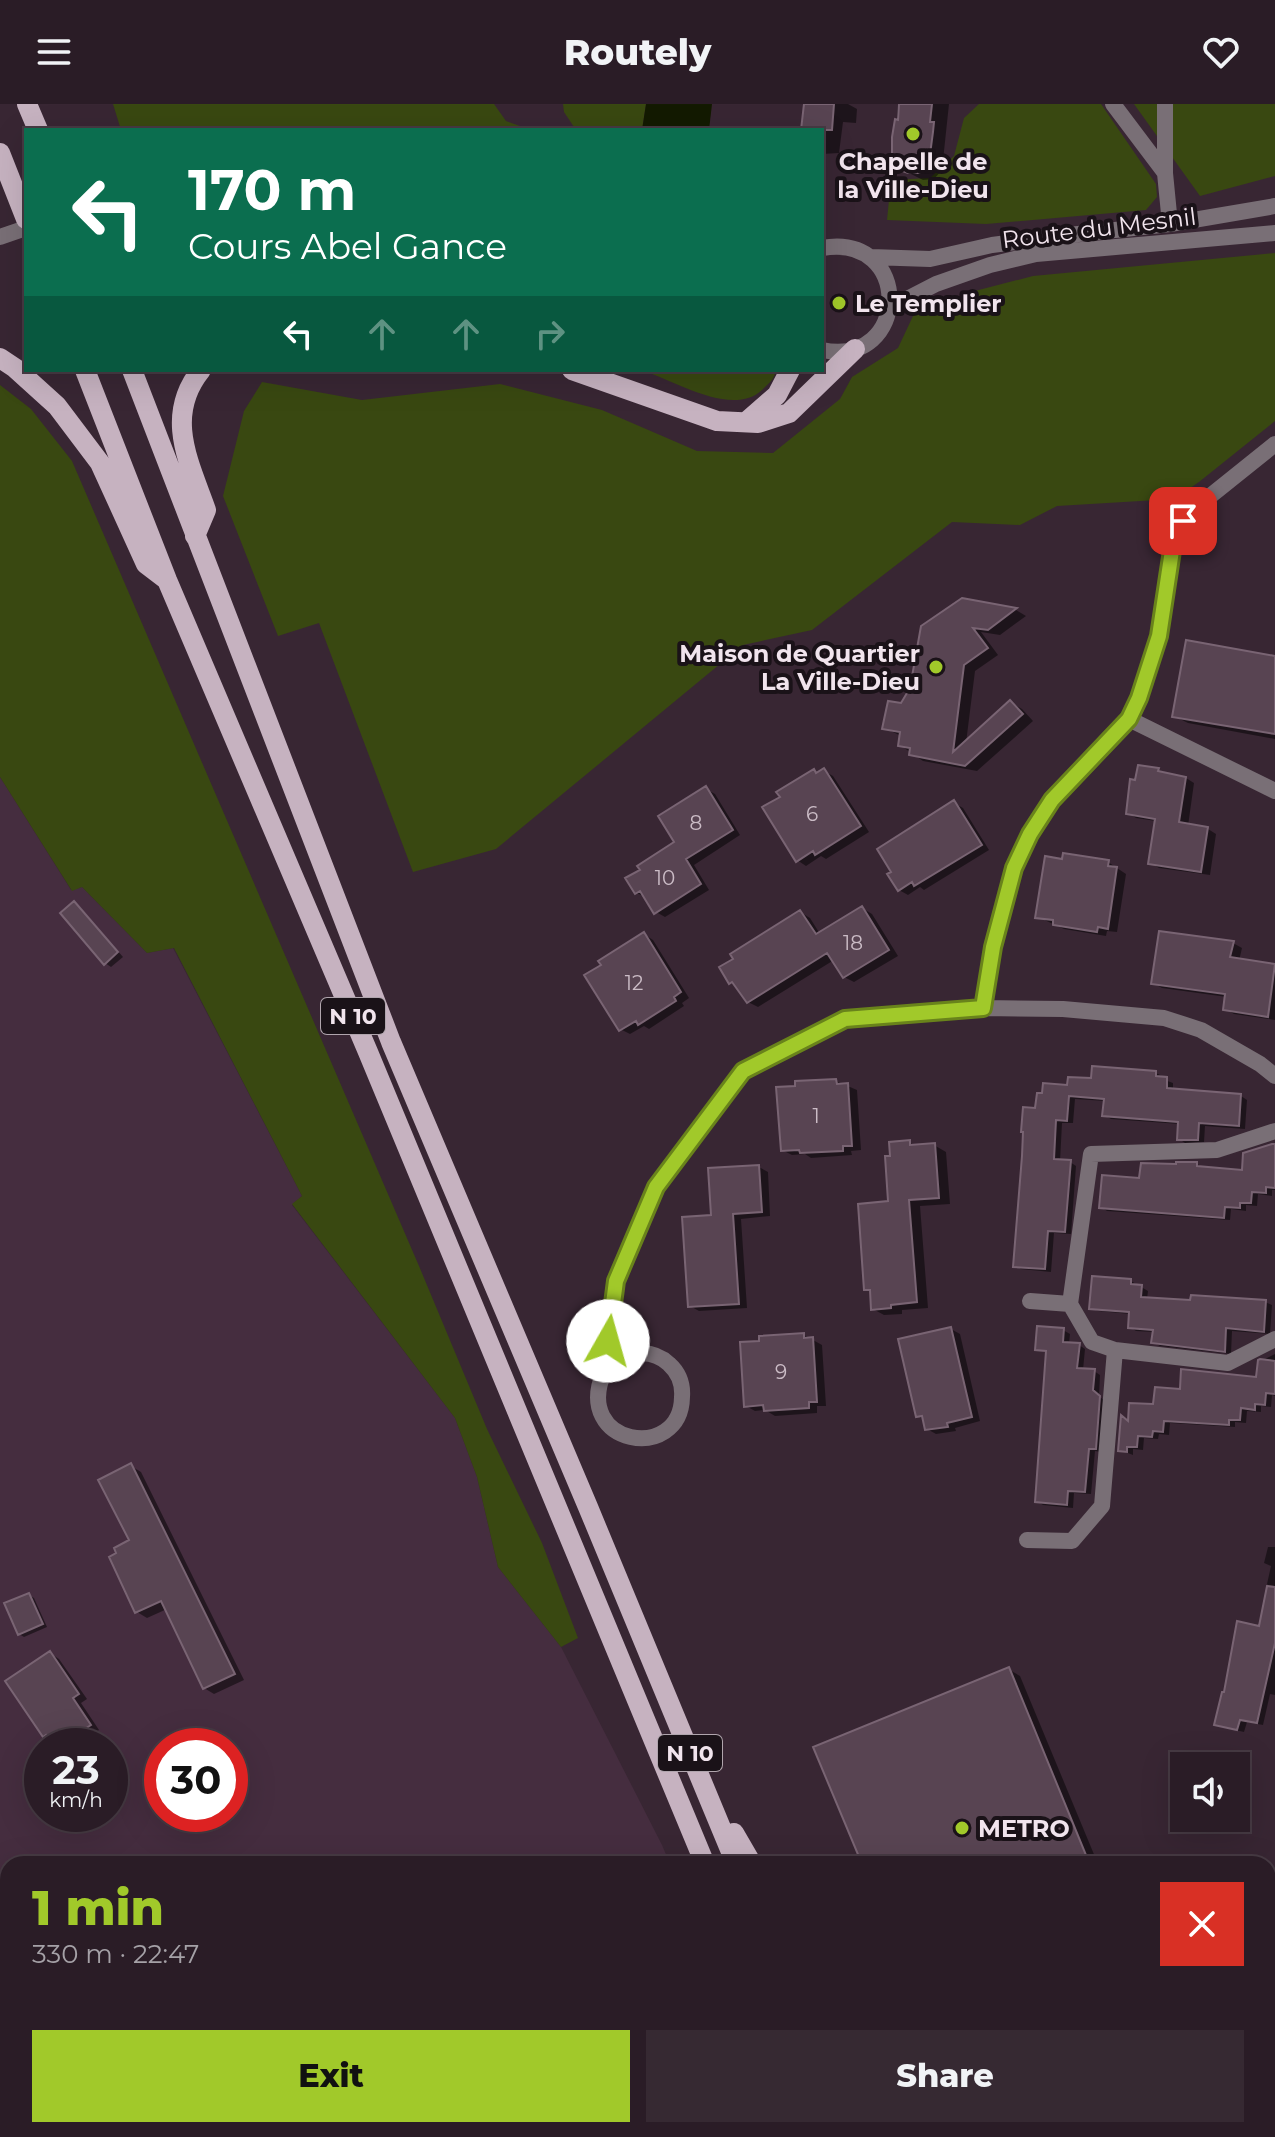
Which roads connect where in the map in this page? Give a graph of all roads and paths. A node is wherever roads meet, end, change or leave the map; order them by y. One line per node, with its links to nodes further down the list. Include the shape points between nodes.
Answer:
1 (27, 104): 4 (main road)
2 (1113, 104): 6 (street, Route du Mesnil)
3 (1165, 104): 6 (street)
4 (37, 128)
5 (0, 153): 8 (main road)
6 (1165, 173): 9 (street, Route du Mesnil)
7 (1275, 206): 9 (street, Route du Mesnil)
8 (24, 214)
9 (1170, 224): 14 (street, Route du Mesnil, via 992,245 930,259)
10 (24, 229): 12 (street)
11 (1275, 233): 15 (street, Route du Mesnil, via 1036,254 936,284)
12 (0, 237)
13 (824, 248): 14 (street, Route du Mesnil, via 850,247)
14 (871, 257): 15 (street, via 888,281)
15 (890, 310): 16 (street, via 877,336)
16 (855, 349): 17 (street); 24 (main road, via 789,413)
17 (824, 350)
18 (0, 358): 27 (main road, via 57,406 100,463 146,564)
19 (86, 372): 27 (main road, N 10)
20 (133, 372): 26 (main road, N 10)
21 (199, 372): 26 (main road, via 190,384 181,429 206,510)
22 (578, 372): 24 (main road, via 717,421)
23 (789, 372): 24 (main road, via 777,395)
24 (746, 422)
25 (1275, 444): 28 (street, via 1183,521 1173,544 1159,636)
26 (195, 536): 39 (main road, N 10, via 391,1042)
27 (167, 580): 40 (main road, N 10)
28 (1129, 719): 29 (street); 30 (street, via 1052,800 1030,834 1014,868)
29 (1275, 791)
30 (983, 1008): 31 (street, via 1164,1018 1201,1030); 37 (street, via 845,1019 743,1071 656,1187 616,1281)
31 (1275, 1076)
32 (1275, 1131): 34 (street, via 1217,1150 1091,1154)
33 (1030, 1301): 34 (street)
34 (1070, 1304): 36 (street, via 1092,1342)
35 (1275, 1339): 36 (street, via 1228,1363)
36 (1115, 1350): 38 (street, via 1102,1506 1072,1541)
37 (604, 1372): 37 (street, via 597,1401 601,1415 618,1433 632,1439 654,1437 676,1420 683,1387 667,1362 636,1353)
38 (1027, 1540)
39 (699, 1775): 41 (main road, N 10); 42 (main road)
40 (702, 1856)
41 (733, 1856)
42 (747, 1856)

